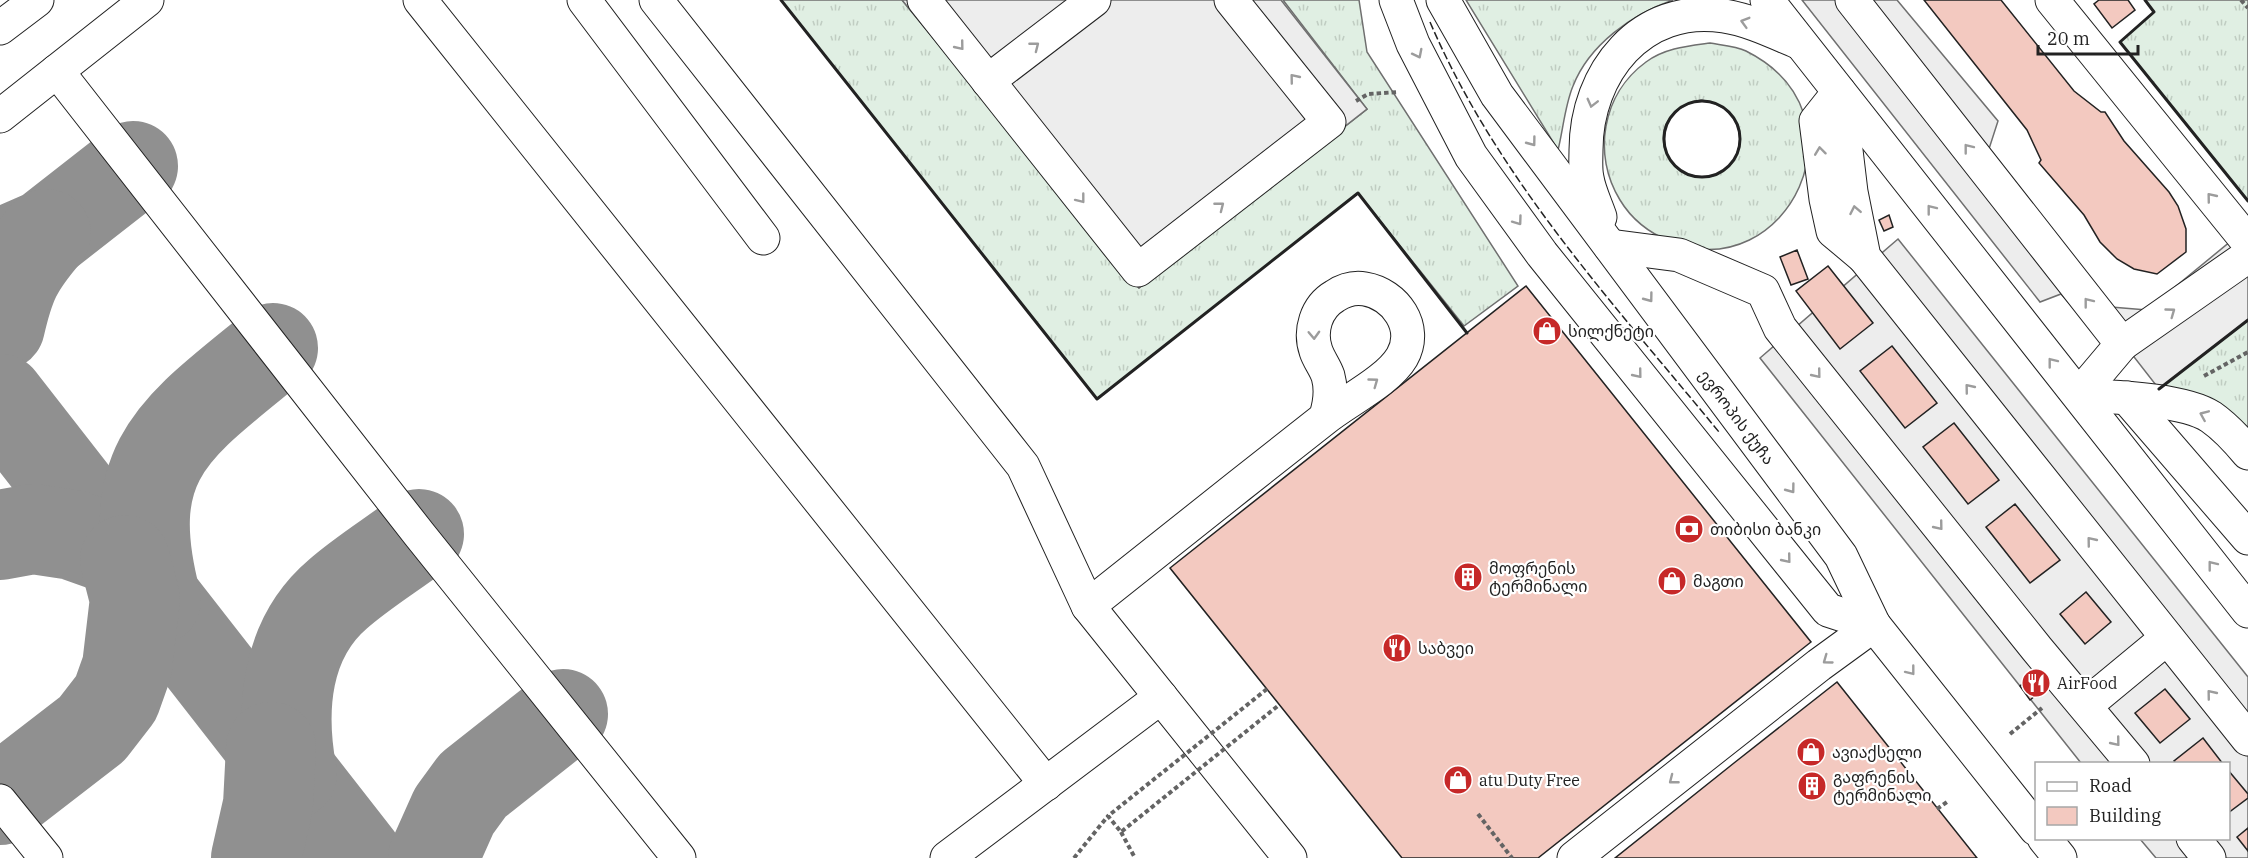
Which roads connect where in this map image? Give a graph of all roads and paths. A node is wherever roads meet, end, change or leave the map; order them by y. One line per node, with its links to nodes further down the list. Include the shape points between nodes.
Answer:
1 (147, 0): 16 (main road)
2 (420, 0): 44 (main road)
3 (584, 0): 22 (main road)
4 (656, 0): 34 (main road, via 1023,466)
5 (924, 0): 17 (main road, one-way to 17)
6 (1094, 0): 17 (main road, one-way to 6)
7 (1231, 0): 21 (main road, one-way to 7)
8 (1396, 0): 36 (main road, one-way to 36, via 1413,44 1471,156 1542,254 1828,610)
9 (1443, 0): 24 (main road, ევროპის ქუჩა, one-way to 24, via 1497,95)
10 (1767, 0): 15 (main road)
11 (1852, 0): 26 (main road, one-way to 11)
12 (2052, 0): 23 (main road, one-way to 12)
13 (2241, 0): 14 (path)
14 (2248, 8)
15 (1800, 43): 19 (main road); 24 (main road, one-way to 24, via 1723,16 1686,17 1643,32 1614,60 1594,95 1586,130 1586,177)
16 (57, 71): 20 (main road); 55 (main road, via 419,534)
17 (988, 81): 21 (main road, one-way to 21, via 1137,270)
18 (1398, 92): 21 (path, via 1368,94)
19 (1839, 92): 29 (main road, one-way to 19); 37 (main road, one-way to 19, via 1864,257 1851,192)
20 (0, 116)
21 (1329, 122)
22 (763, 238)
23 (2248, 242)
24 (1610, 246): 36 (main road, ევროპის ქუჩა, one-way to 36, via 1841,556); 41 (main road, one-way to 41, via 1724,293 1780,328)
25 (2248, 256): 26 (main road, one-way to 25)
26 (2122, 344): 29 (main road)
27 (2248, 352): 28 (path)
28 (2201, 378)
29 (2079, 395): 30 (main road); 35 (main road, one-way to 29)
30 (2127, 398): 32 (main road, one-way to 30, via 2211,416 2181,406); 33 (main road)
31 (1326, 416): 34 (main road)
32 (2248, 453)
33 (2248, 538)
34 (1088, 606): 39 (main road)
35 (2248, 611)
36 (1874, 625): 50 (main road, ევროპის ქუჩა, one-way to 50); 61 (main road, one-way to 61)
37 (2167, 638): 41 (main road); 42 (main road, one-way to 37)
38 (1267, 689): 49 (path, bridge)
39 (1161, 697): 44 (main road); 59 (main road)
40 (1279, 705): 51 (path, bridge)
41 (2086, 705): 43 (main road, one-way to 43)
42 (2248, 740)
43 (2131, 762)
44 (1046, 784): 56 (main road)
45 (0, 801): 54 (main road)
46 (1947, 801): 47 (path)
47 (1937, 809)
48 (1478, 814): 60 (path)
49 (1108, 816): 51 (path, bridge); 57 (path)
50 (2035, 826)
51 (1121, 832): 58 (path)
52 (2046, 840): 62 (main road)
53 (2195, 840): 63 (main road)
54 (46, 858)
55 (679, 858)
56 (947, 858)
57 (1074, 858)
58 (1135, 858)
59 (1290, 858)
60 (1512, 858)
61 (1574, 858)
62 (2060, 858)
63 (2209, 858)

